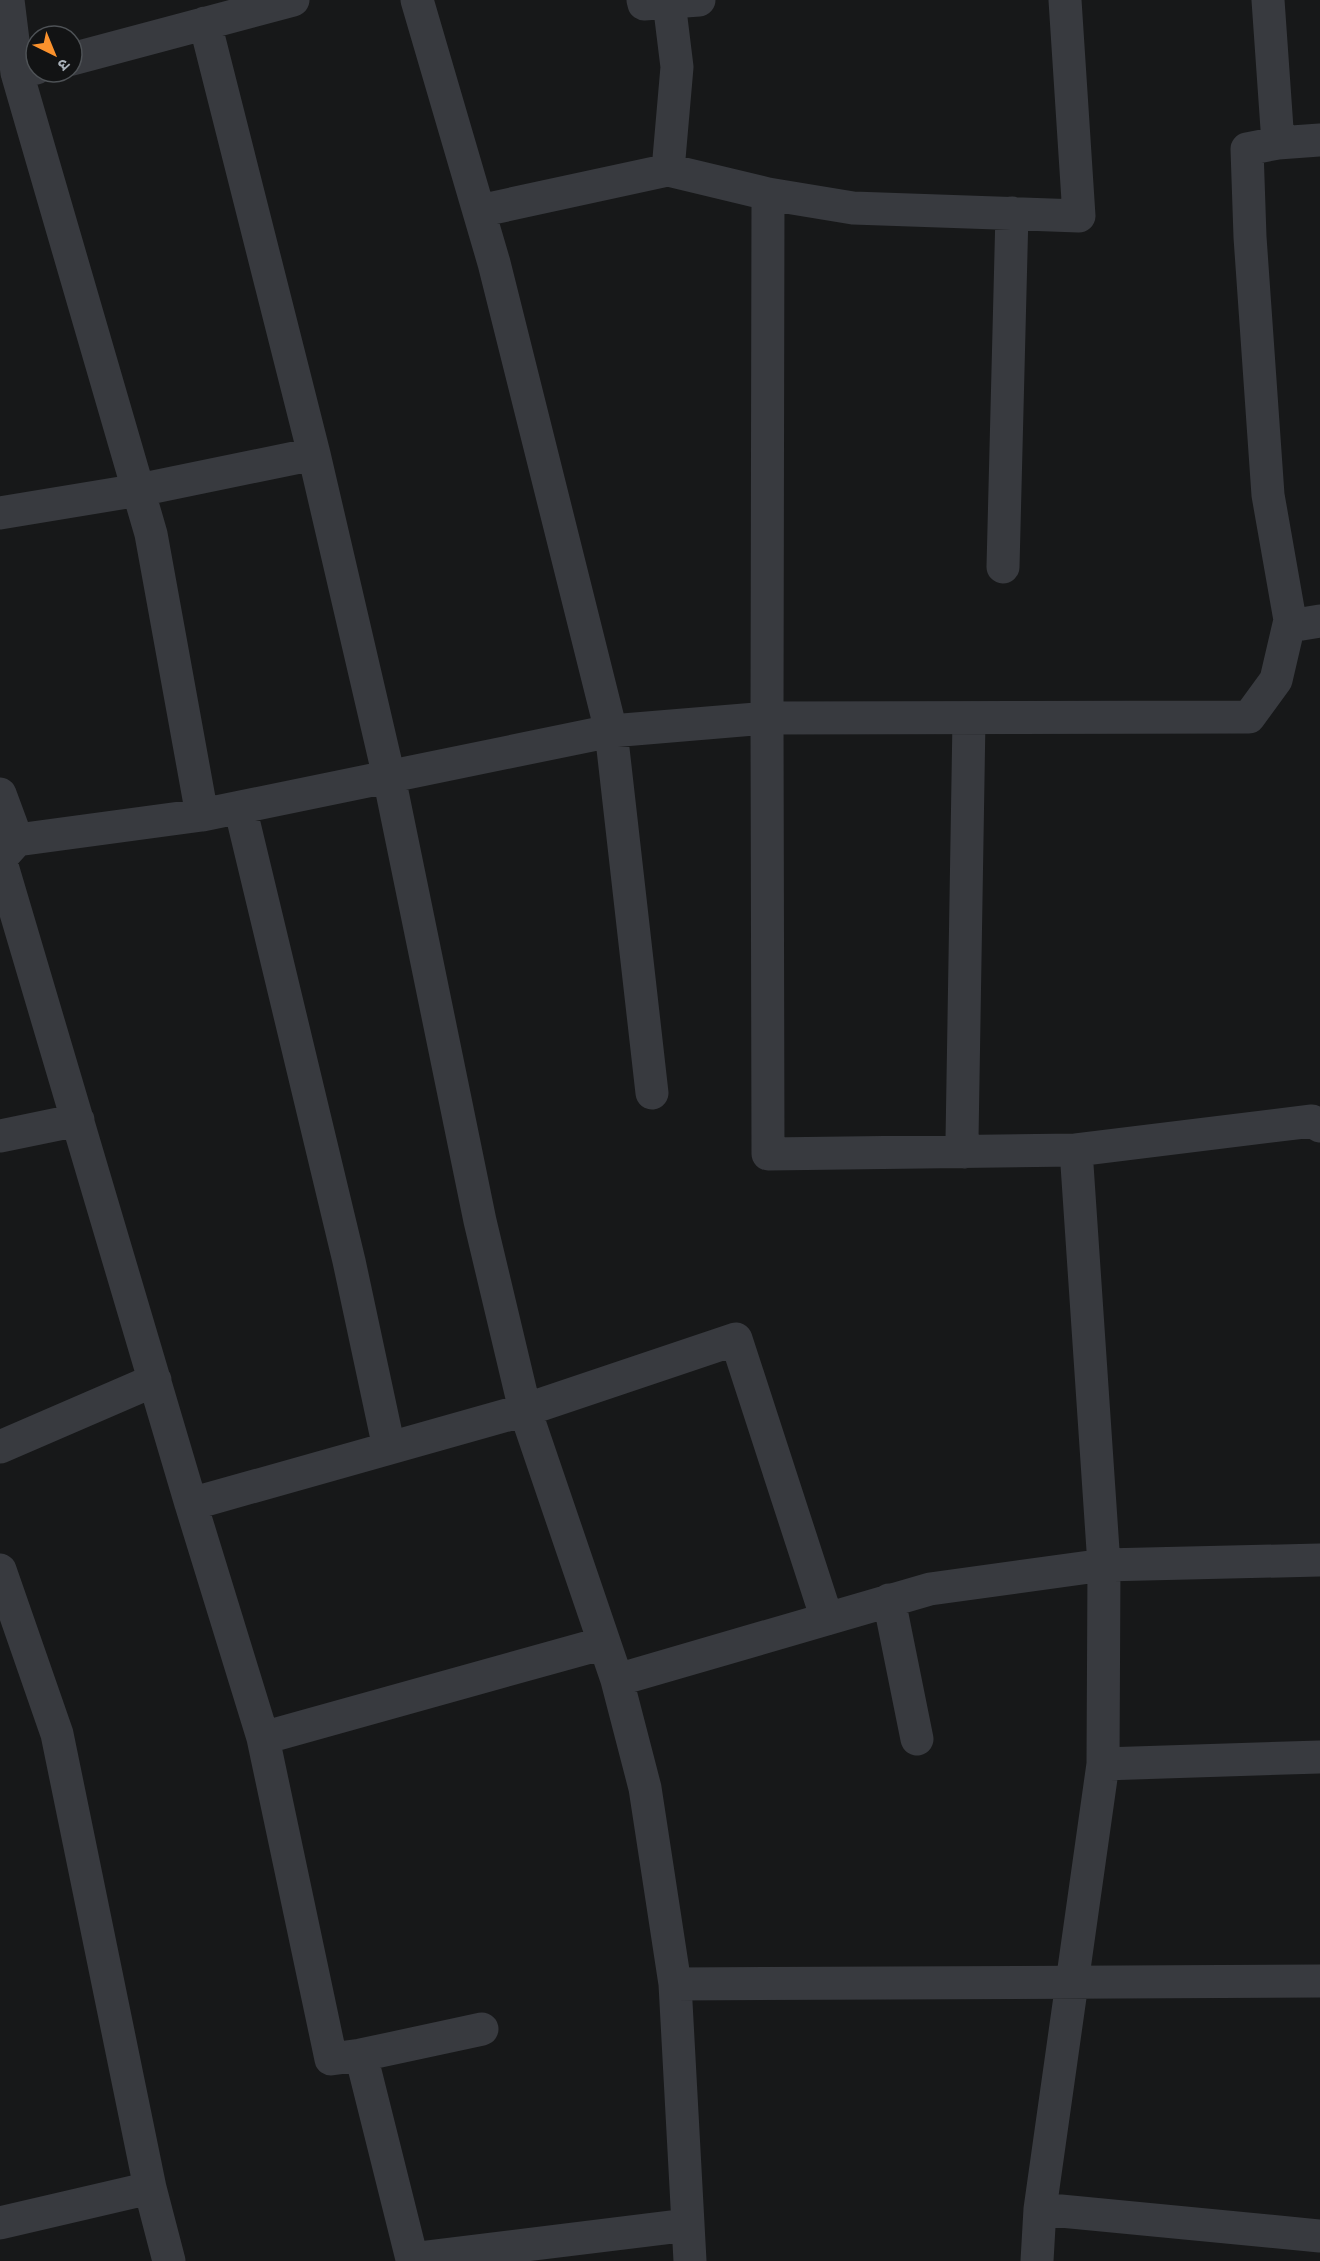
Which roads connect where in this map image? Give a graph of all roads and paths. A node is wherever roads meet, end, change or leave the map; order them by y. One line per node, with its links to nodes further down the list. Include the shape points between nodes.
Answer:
1 (8, 0): 9 (street)
2 (292, 0): 7 (street)
3 (417, 0): 15 (street)
4 (1065, 0): 16 (street, via 1079,216)
5 (1268, 0): 12 (street)
6 (670, 1): 13 (street, via 677,67)
7 (205, 23): 8 (street); 17 (street)
8 (84, 56)
9 (24, 60)
10 (30, 84): 18 (street)
11 (1320, 140): 12 (street)
12 (1278, 143): 21 (street, via 1247,149 1250,237 1268,495)
13 (668, 170): 14 (street); 15 (street)
14 (768, 194): 16 (street, via 853,208); 22 (street)
15 (479, 211): 24 (street)
16 (1012, 213): 20 (street)
17 (314, 454): 18 (street); 25 (street)
18 (139, 490): 19 (street); 28 (street, via 151,534)
19 (0, 513)
20 (1003, 567)
21 (1305, 620): 23 (street, via 1276,680 1249,717)
22 (767, 718): 23 (street); 24 (street); 35 (street, via 768,1154)
23 (969, 719): 35 (street)
24 (611, 731): 25 (street); 30 (street)
25 (389, 777): 27 (street); 37 (street, via 480,1221)
26 (0, 794): 29 (street)
27 (240, 807): 28 (street); 39 (street, via 349,1261)
28 (202, 815): 29 (street)
29 (6, 853): 31 (street)
30 (652, 1093)
31 (78, 1120): 33 (street); 36 (street)
32 (1317, 1122): 34 (street)
33 (0, 1136)
34 (1076, 1150): 35 (street); 42 (street)
35 (964, 1152)
36 (155, 1380): 38 (street); 40 (street)
37 (525, 1410): 39 (street); 45 (street, via 736,1339); 46 (street)
38 (0, 1446)
39 (389, 1448): 40 (street)
40 (191, 1504): 48 (street)
41 (1320, 1560): 42 (street)
42 (1104, 1565): 44 (street, via 930,1588); 51 (street)
43 (0, 1570): 57 (street, via 57,1734)
44 (888, 1600): 45 (street); 49 (street)
45 (827, 1619): 47 (street)
46 (604, 1643): 47 (street); 48 (street)
47 (617, 1680): 54 (street, via 645,1788)
48 (263, 1737): 56 (street, via 332,2059)
49 (917, 1739)
50 (1320, 1757): 51 (street)
51 (1103, 1764): 52 (street)
52 (1072, 1981): 53 (street); 54 (street); 58 (street)
53 (1320, 1982)
54 (675, 1984): 60 (street)
55 (482, 2029): 56 (street)
56 (361, 2055): 62 (street)
57 (150, 2188): 59 (street); 63 (street)
58 (1040, 2210): 61 (street); 65 (street)
59 (0, 2223)
60 (688, 2225): 62 (street); 64 (street)
61 (1320, 2236)
62 (413, 2260)
63 (169, 2261)
64 (690, 2261)
65 (1037, 2261)

